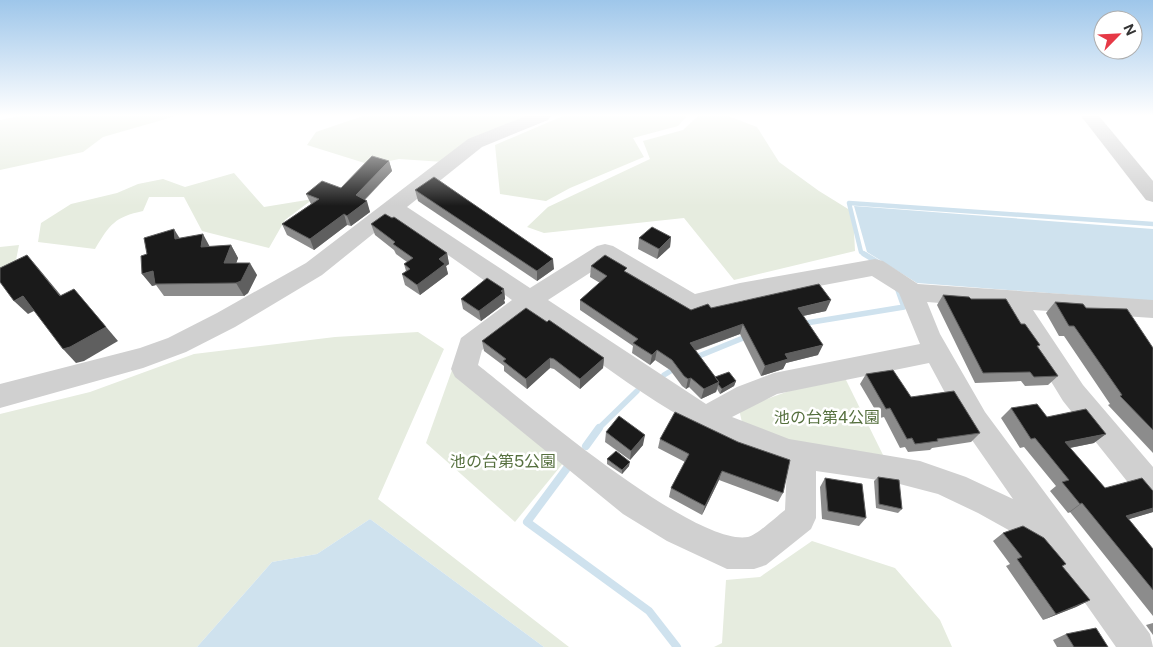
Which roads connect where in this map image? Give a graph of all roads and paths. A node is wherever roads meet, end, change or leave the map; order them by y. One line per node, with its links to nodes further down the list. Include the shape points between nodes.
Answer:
1 (471, 146): 4 (street)
2 (1114, 146): 3 (street)
3 (1153, 195)
4 (392, 206): 7 (street); 12 (street, via 314,269 177,345 120,365)
5 (910, 290): 6 (street); 7 (street, via 875,267 692,304 605,252); 11 (street)
6 (1013, 298): 8 (street); 15 (street, via 1073,393)
7 (529, 300): 13 (street); 14 (street, via 470,345 464,368 601,480 678,530 728,553 754,553 800,518)
8 (1122, 307): 9 (street); 10 (street)
9 (1153, 309)
10 (1138, 332)
11 (936, 351): 13 (street, via 774,384 746,395); 16 (street, via 975,421)
12 (0, 396)
13 (707, 418): 14 (street, via 732,432)
14 (802, 455): 16 (street, via 919,474 999,507)
15 (1153, 490)
16 (1062, 543): 17 (street)
17 (1137, 647)

